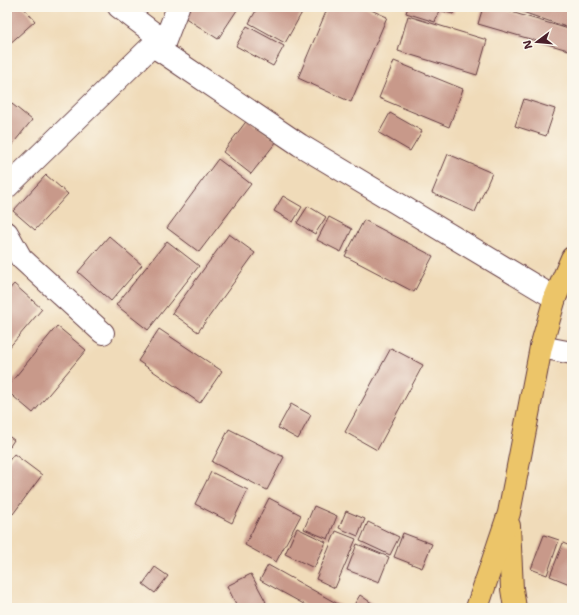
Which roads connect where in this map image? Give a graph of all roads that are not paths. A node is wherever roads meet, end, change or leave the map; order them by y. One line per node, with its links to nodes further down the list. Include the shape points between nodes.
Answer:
1 (119, 7): 3 (street)
2 (178, 7): 3 (street)
3 (160, 45): 4 (street); 7 (street, via 300,145)
4 (7, 187)
5 (7, 233): 8 (street, via 21,258)
6 (572, 258): 7 (main road)
7 (555, 298): 9 (main road)
8 (102, 333)
9 (541, 347): 10 (street); 11 (main road)
10 (572, 353)
11 (509, 513): 12 (main road); 13 (main road)
12 (477, 608)
13 (515, 608)

